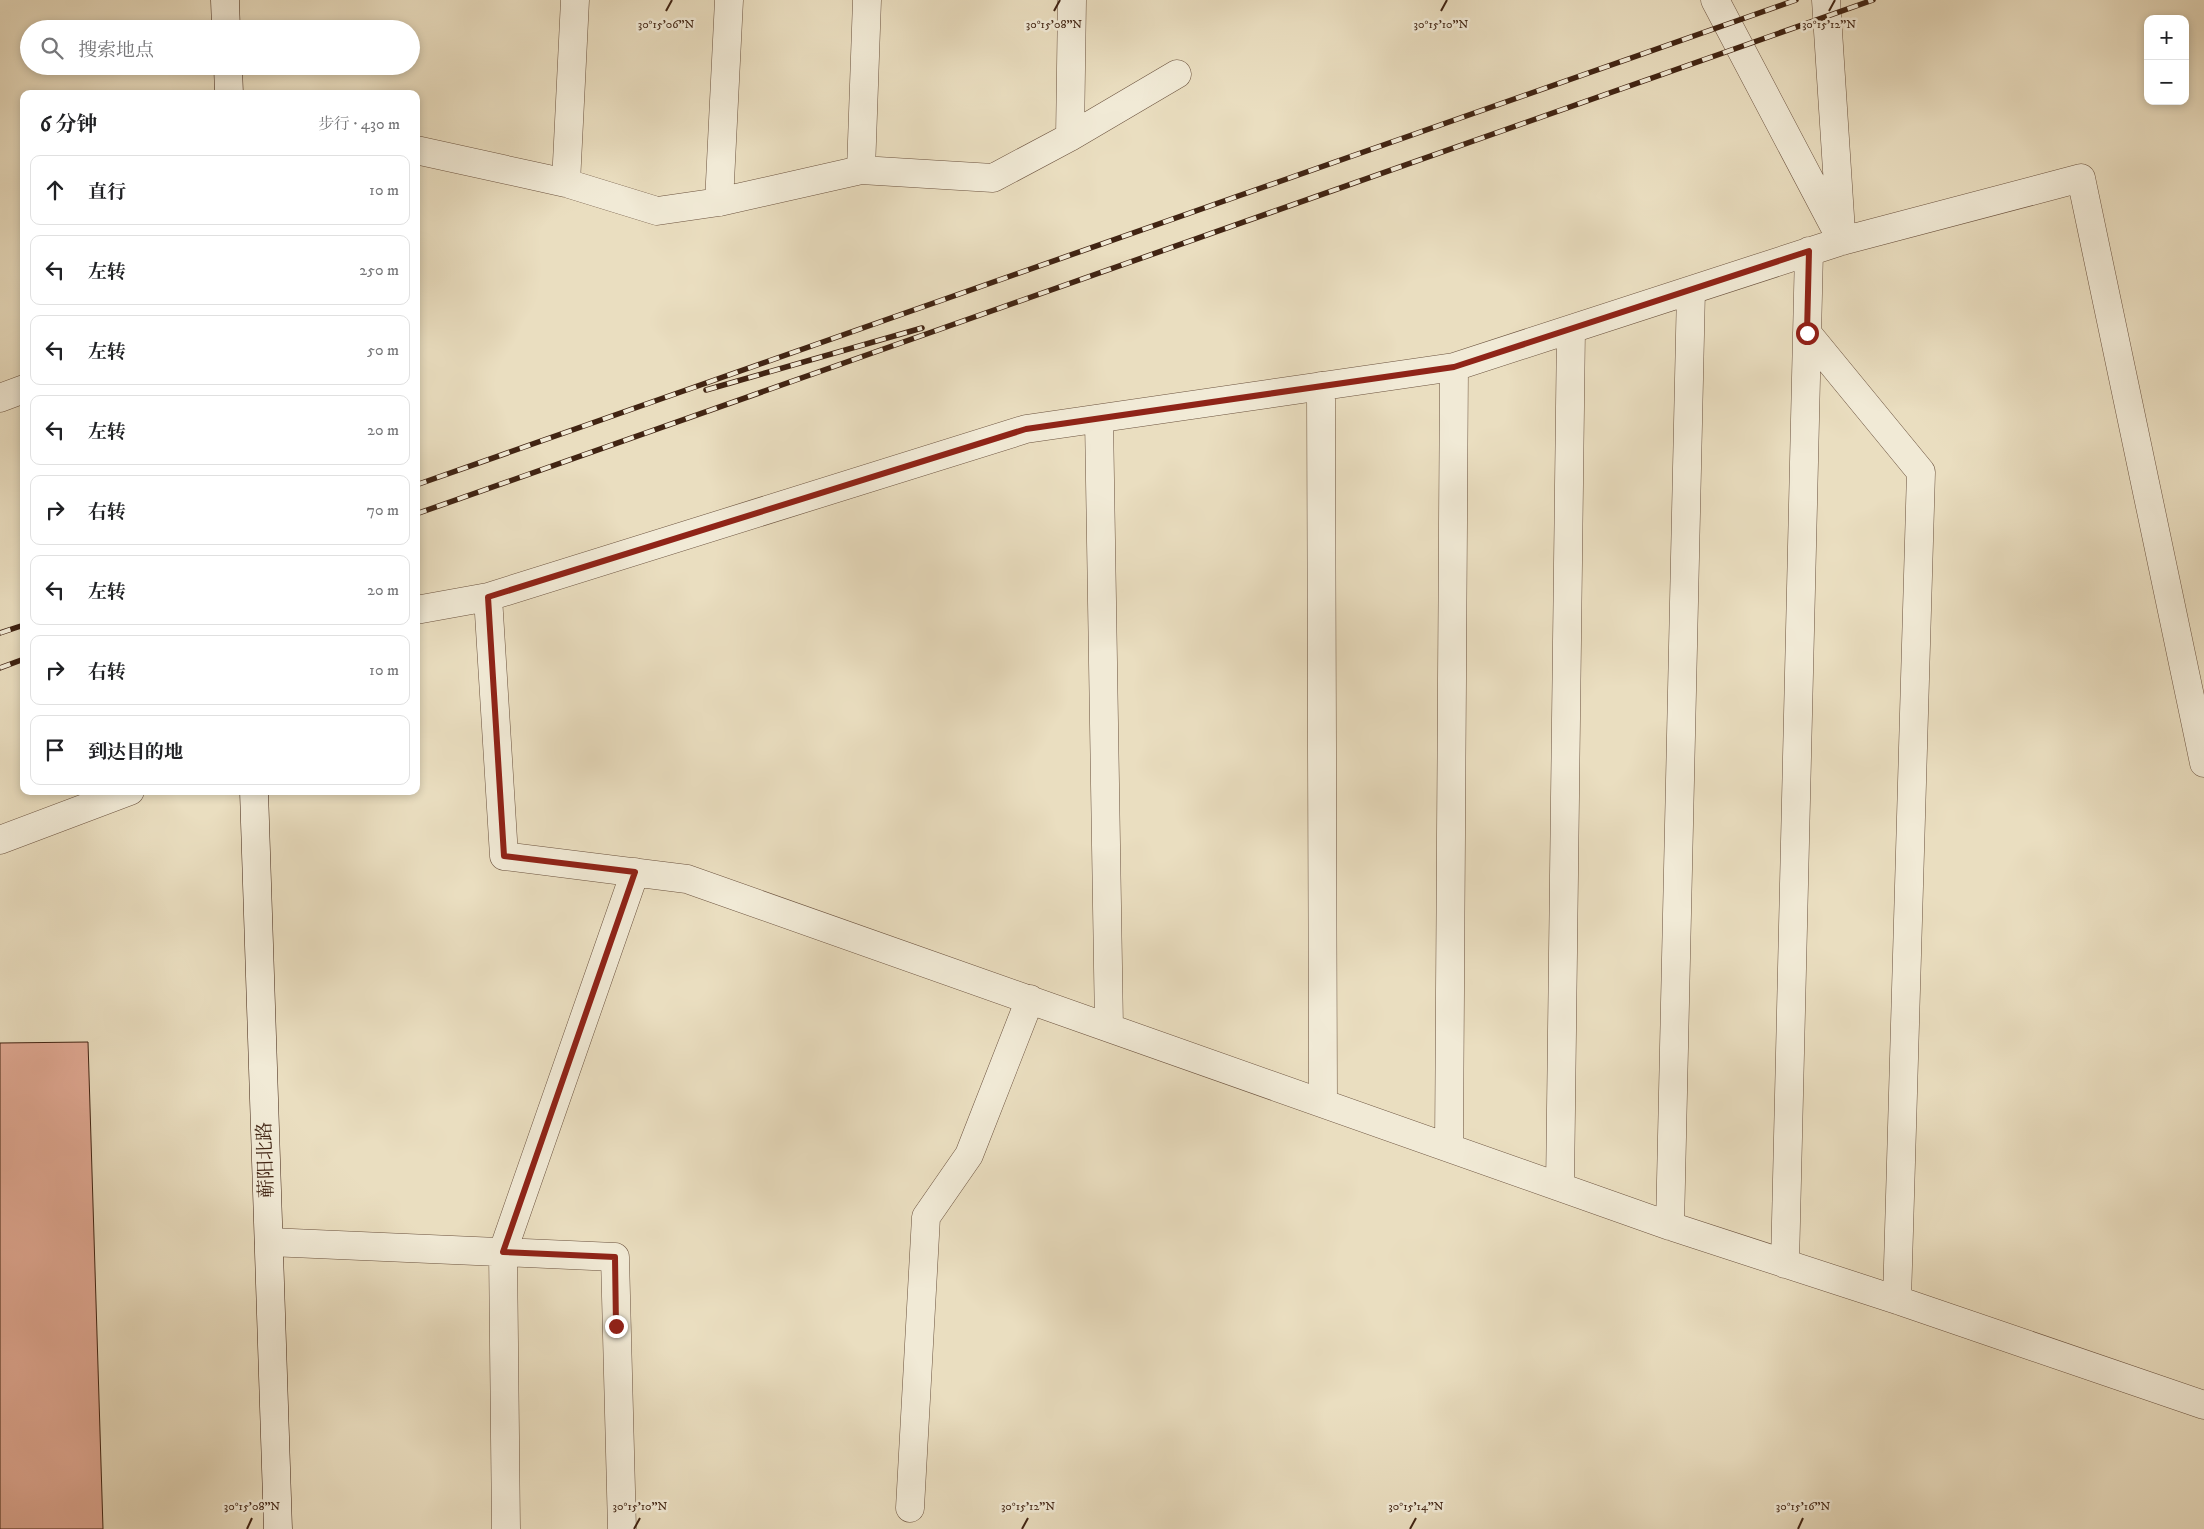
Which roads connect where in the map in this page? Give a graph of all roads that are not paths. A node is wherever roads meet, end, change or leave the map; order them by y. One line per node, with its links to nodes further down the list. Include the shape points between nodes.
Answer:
1 (225, 0): 8 (street)
2 (574, 0): 15 (street)
3 (729, 0): 16 (street)
4 (867, 0): 14 (street)
5 (1072, 0): 12 (street)
6 (1716, 0): 17 (street)
7 (1826, 0): 17 (street)
8 (226, 20)
9 (1177, 74): 12 (street)
10 (228, 75): 11 (street)
11 (229, 90)
12 (1070, 137): 14 (street, via 993,178)
13 (420, 151): 15 (street)
14 (861, 170): 16 (street)
15 (566, 184): 16 (street, via 657,211)
16 (719, 202)
17 (1842, 241): 18 (street); 29 (street, via 2081,178)
18 (1809, 251): 19 (street); 21 (street)
19 (1691, 290): 20 (street); 39 (street)
20 (1571, 329): 22 (street); 38 (street)
21 (1807, 333): 42 (street); 43 (street, via 1921,472)
22 (1454, 367): 23 (street); 37 (street)
23 (1321, 386): 26 (street); 36 (street)
24 (20, 390): 25 (street)
25 (0, 398)
26 (1099, 418): 27 (street, via 1026,429); 35 (street)
27 (488, 597): 28 (street); 33 (street, via 504,856)
28 (420, 609)
29 (2204, 763)
30 (119, 795): 32 (street)
31 (254, 795): 40 (street, 蕲阳北路)
32 (0, 840)
33 (635, 872): 34 (street, via 687,879); 41 (street)
34 (1030, 999): 35 (street); 45 (street, via 969,1155 926,1217)
35 (1109, 1027): 36 (street)
36 (1323, 1102): 37 (street)
37 (1449, 1147): 38 (street)
38 (1560, 1187): 39 (street)
39 (1670, 1226): 42 (street)
40 (268, 1242): 41 (street); 46 (street, 蕲阳北路)
41 (503, 1252): 47 (street); 48 (street, via 615,1257)
42 (1785, 1264): 43 (street)
43 (1897, 1300): 44 (street)
44 (2204, 1405)
45 (910, 1508)
46 (278, 1529)
47 (506, 1529)
48 (622, 1529)

